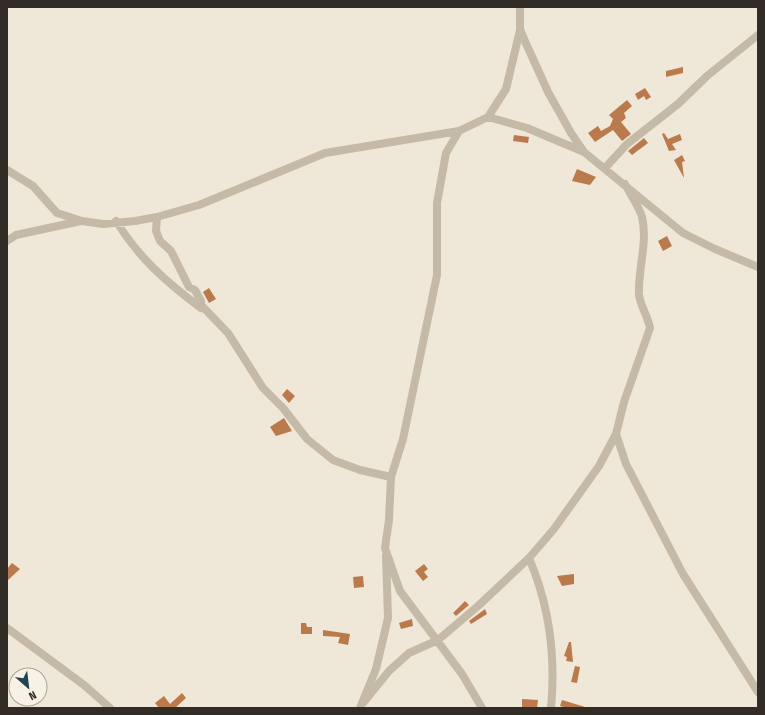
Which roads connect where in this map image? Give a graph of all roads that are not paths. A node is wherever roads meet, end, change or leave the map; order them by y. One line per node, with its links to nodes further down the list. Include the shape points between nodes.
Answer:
1 (520, 7): 2 (street)
2 (520, 29): 4 (street, via 506,89); 6 (street, via 548,92 570,133)
3 (758, 35): 7 (street, via 627,144)
4 (488, 117): 5 (street); 6 (street, via 527,128)
5 (458, 131): 10 (street, via 325,153 199,205); 17 (street, via 446,153 437,203 437,275 403,439)
6 (584, 152): 7 (street)
7 (605, 168): 9 (street)
8 (7, 170): 11 (street, via 33,186 56,213)
9 (625, 184): 14 (street, via 683,234); 16 (street, via 642,216 644,235 639,295 650,328 624,402)
10 (157, 217): 12 (street); 15 (street, via 156,231 160,241 171,251 186,277 186,282 195,290)
11 (82, 221): 12 (street, via 103,224); 13 (street, via 16,235)
12 (116, 221): 15 (street, via 161,277 201,308)
13 (7, 241)
14 (758, 267)
15 (202, 306): 17 (street, via 228,333 263,388 308,439 333,460 360,470)
16 (616, 434): 19 (street, via 578,497); 22 (street, via 626,464 683,574)
17 (391, 477): 18 (street)
18 (385, 548): 21 (street, via 400,591); 23 (street, via 388,618 376,669)
19 (529, 558): 21 (street); 26 (street, via 540,584 552,639 554,669)
20 (7, 628): 24 (street, via 84,685)
21 (438, 640): 23 (street, via 409,653 389,671); 25 (street)
22 (758, 692)
23 (362, 705)
24 (110, 708)
25 (482, 708)
26 (551, 708)

